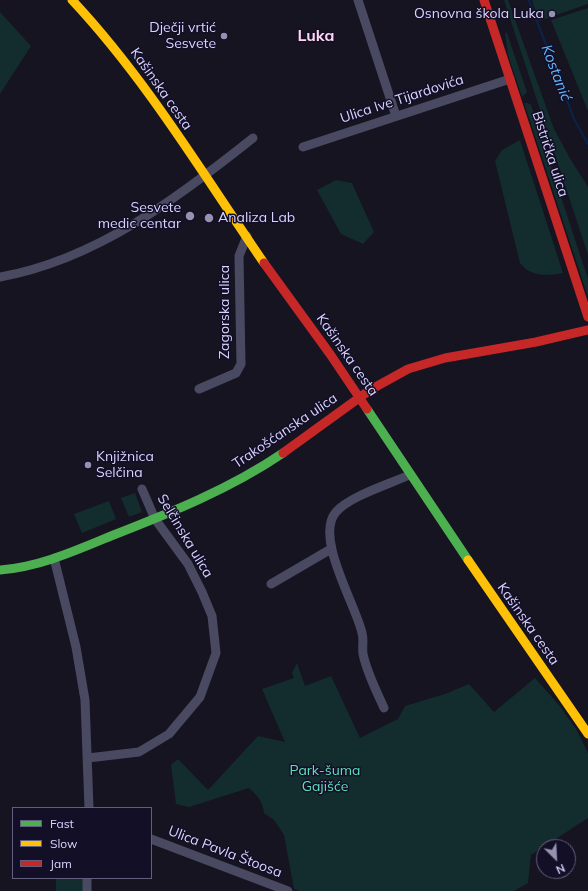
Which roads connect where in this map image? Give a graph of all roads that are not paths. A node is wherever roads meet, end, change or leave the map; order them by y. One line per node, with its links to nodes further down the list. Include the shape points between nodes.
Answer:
1 (72, 0): 8 (street, Kašinska cesta, via 98,28 138,79)
2 (358, 0): 5 (street)
3 (484, 0): 4 (street, Bistrička ulica)
4 (510, 79): 5 (street, Ulica Ive Tijardovića); 11 (street, Bistrička ulica)
5 (396, 116): 7 (street, Ulica Ive Tijardovića)
6 (253, 138): 8 (street)
7 (303, 147)
8 (205, 176): 9 (street, Kašinska cesta); 10 (street, via 134,223 91,247 28,271)
9 (247, 236): 13 (street, Zagorska ulica, via 239,256 241,364 236,373); 14 (street, Kašinska cesta)
10 (0, 277)
11 (588, 317)
12 (588, 330): 14 (street, Trakošćanska ulica, via 482,352 441,357 395,376)
13 (199, 389)
14 (359, 398): 15 (street, Kašinska cesta); 17 (street, Trakošćanska ulica, via 262,467)
15 (409, 474): 18 (street, via 347,502 335,512 330,526); 23 (street, Kašinska cesta)
16 (142, 489): 17 (street, Selčinska ulica)
17 (155, 519): 19 (street, Trakošćanska ulica); 24 (street, Selčinska ulica, via 188,564 212,616 216,653 200,697 169,734 139,752)
18 (331, 549): 21 (street); 22 (street, via 362,633 363,653 368,671)
19 (54, 558): 20 (street, Trakošćanska ulica, via 25,567); 24 (street, via 76,647 85,700)
20 (0, 570)
21 (271, 584)
22 (384, 708)
23 (588, 734)
24 (88, 758): 25 (street)
25 (88, 807)
26 (152, 839): 29 (street, Ulica Pavla Štoosa)
27 (87, 879): 28 (street)
28 (87, 891)
29 (288, 891)

